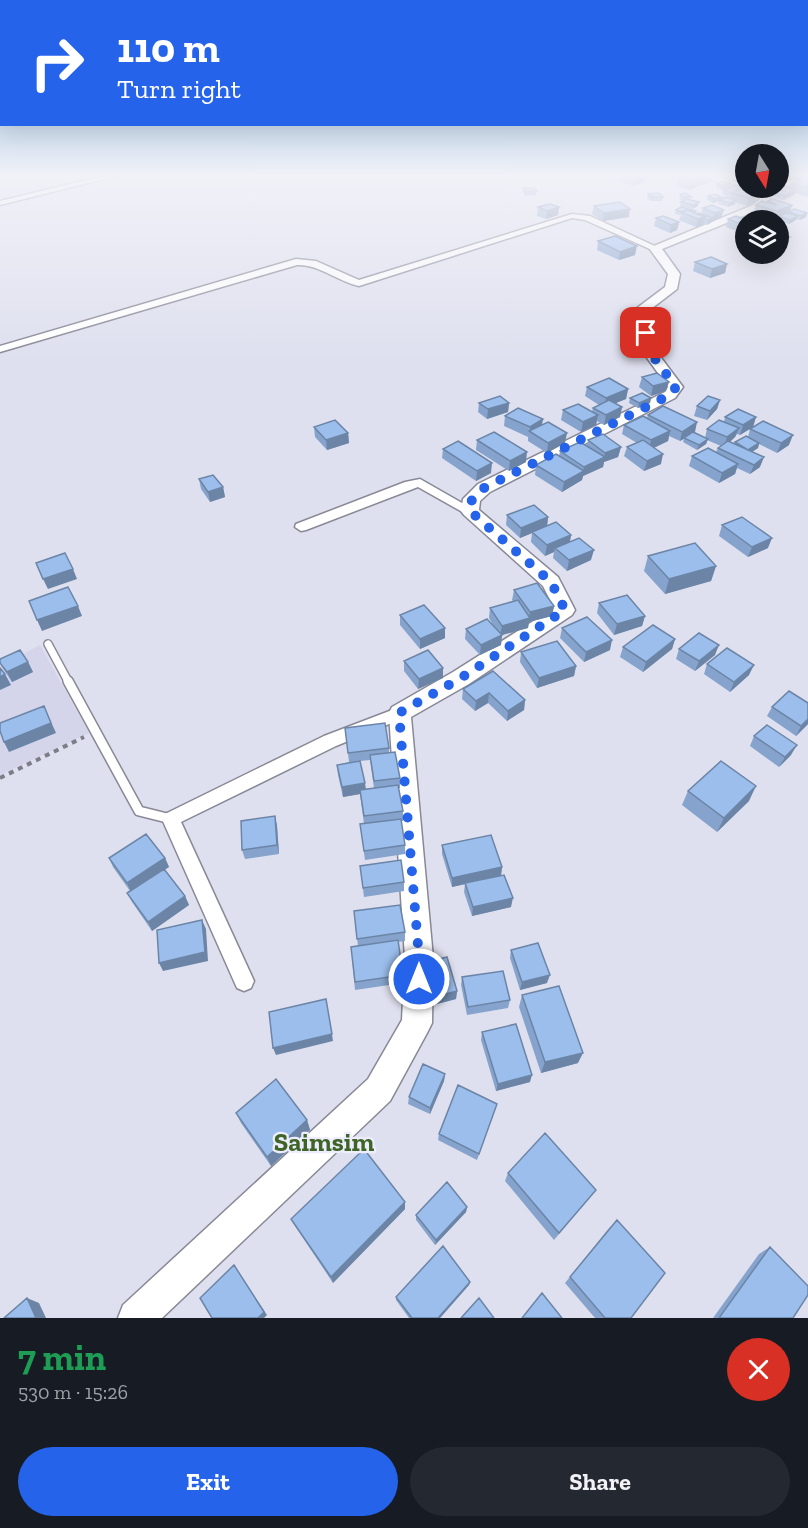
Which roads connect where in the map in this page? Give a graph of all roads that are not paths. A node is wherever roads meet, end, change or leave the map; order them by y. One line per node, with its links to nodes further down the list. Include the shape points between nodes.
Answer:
1 (510, 236): 5 (street, via 359,283 315,262 296,262)
2 (626, 236): 4 (street)
3 (686, 236): 4 (street)
4 (655, 248): 6 (street, via 674,274 671,289 640,311 652,355 676,387 670,395 484,488 472,499)
5 (0, 349)
6 (470, 511): 7 (street, via 420,483); 9 (street, via 551,582 565,610)
7 (301, 527)
8 (48, 644): 10 (lane, via 139,811)
9 (399, 713): 10 (street, via 330,741); 12 (street, via 419,958 417,1023 380,1090)
10 (171, 819): 11 (street)
11 (244, 981)
12 (136, 1318)

